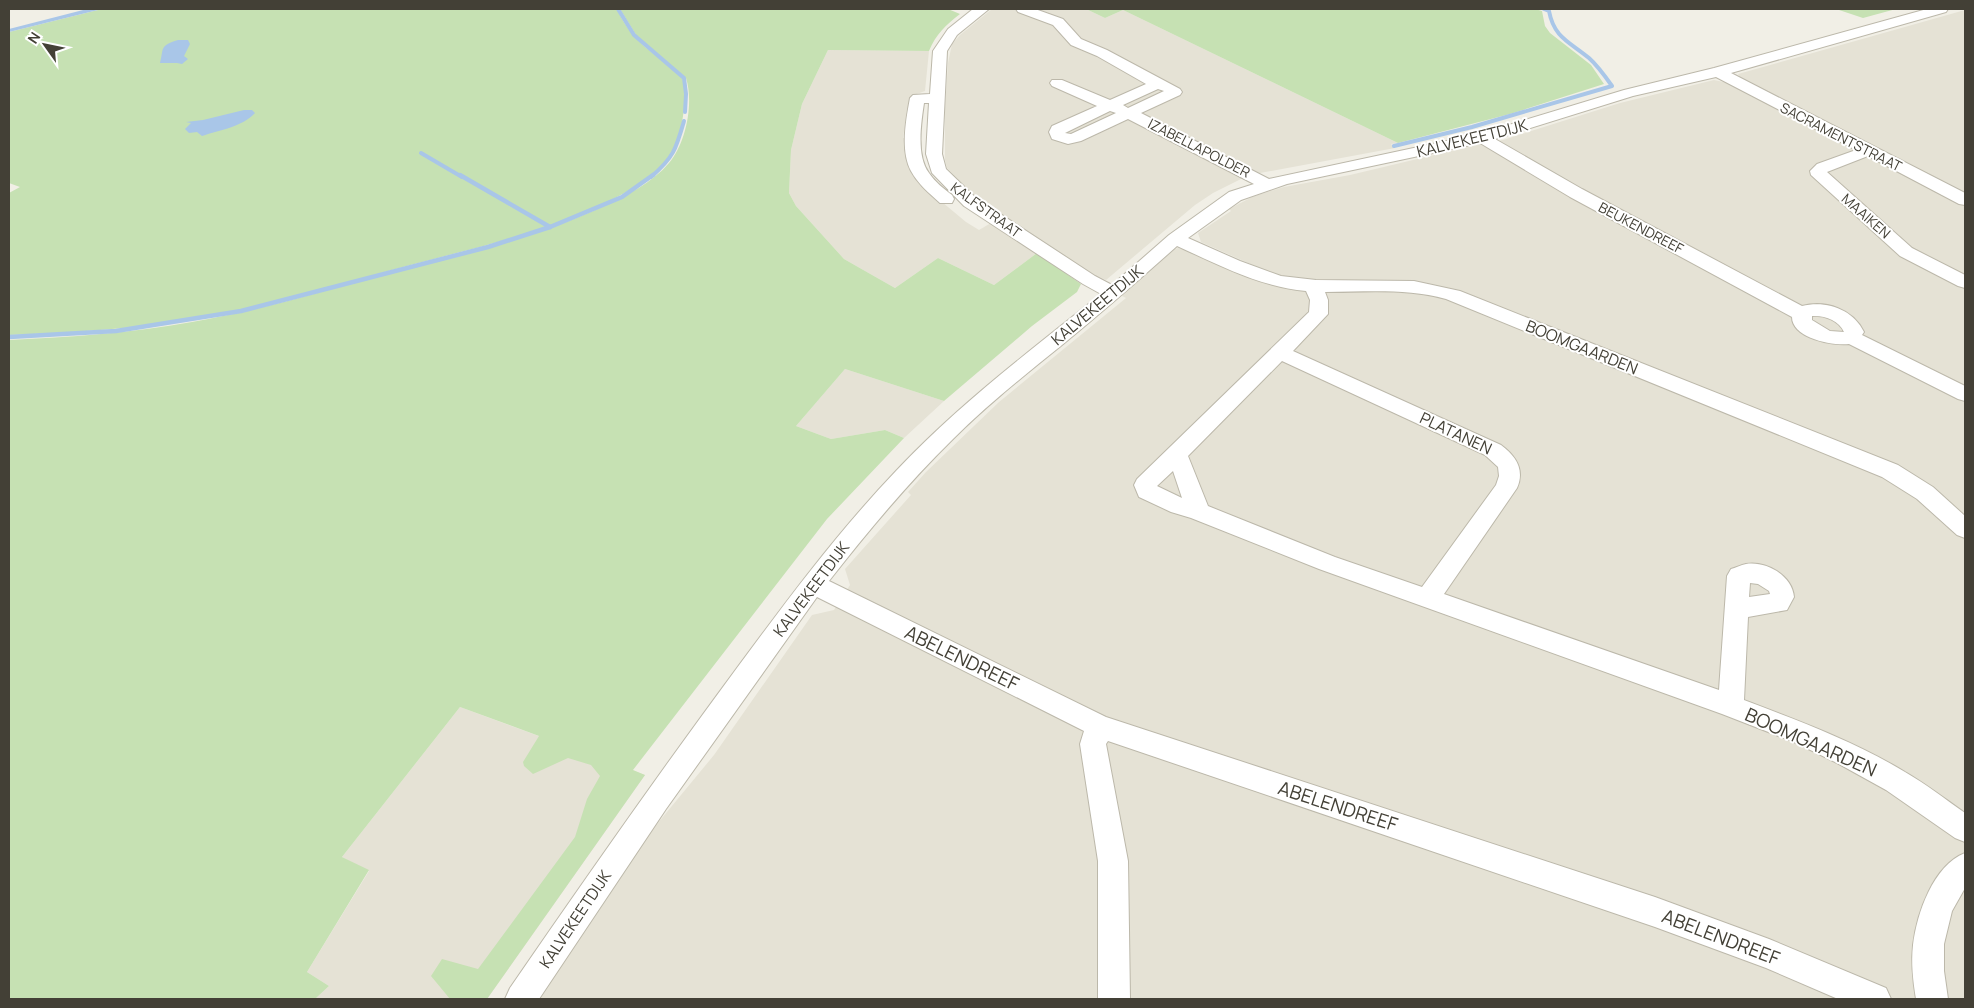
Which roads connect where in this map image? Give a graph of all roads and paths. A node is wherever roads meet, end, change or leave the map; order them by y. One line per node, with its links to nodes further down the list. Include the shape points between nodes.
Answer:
1 (982, 9): 16 (street, KALFSTRAAT, via 945,39 938,60 934,154 938,170 955,189 988,214)
2 (1024, 9): 6 (street, IZABELLAPOLDER, via 1058,22 1076,42)
3 (1941, 9): 4 (street, KALVEKEETDIJK)
4 (1718, 72): 9 (street, KALVEKEETDIJK, via 1629,93); 10 (street, SACRAMENTSTRAAT)
5 (1057, 83): 7 (street, IZABELLAPOLDER)
6 (1157, 84): 7 (street, IZABELLAPOLDER); 8 (street, IZABELLAPOLDER, via 1175,92)
7 (1108, 106): 8 (street, IZABELLAPOLDER); 8 (street, IZABELLAPOLDER, via 1058,129 1058,136 1075,138)
8 (1130, 114): 11 (street, IZABELLAPOLDER)
9 (1482, 138): 11 (street, KALVEKEETDIJK); 18 (street, BEUKENDREEF, via 1576,193 1802,314 1802,322 1810,330 1824,337 1851,337)
10 (1867, 151): 12 (street, SACRAMENTSTRAAT); 14 (street, MAAIKEN, via 1823,167 1818,171 1819,176 1906,252)
11 (1266, 185): 13 (street, KALVEKEETDIJK, via 1224,202)
12 (1965, 200)
13 (1175, 239): 15 (street, BOOMGAARDEN, via 1278,281); 16 (street, KALVEKEETDIJK)
14 (1965, 282)
15 (1313, 285): 17 (street, via 1319,300 1318,314); 21 (street, BOOMGAARDEN, via 1414,286 1453,295 1890,471 1925,493)
16 (1114, 293): 22 (street, KALVEKEETDIJK, via 946,433 855,531)
17 (1279, 352): 19 (street); 23 (street, PLATANEN, via 1493,450 1509,465 1511,479 1506,488)
18 (1965, 394)
19 (1178, 454): 20 (street); 20 (street, via 1145,485 1147,491)
20 (1198, 511): 23 (street)
21 (1965, 529)
22 (813, 584): 26 (street, ABELENDREEF); 29 (street, KALVEKEETDIJK, via 656,800)
23 (1427, 599): 25 (street, BOOMGAARDEN)
24 (1736, 609): 25 (street, BOOMGAARDEN)
25 (1731, 706): 27 (street, BOOMGAARDEN, via 1848,755 1896,781)
26 (1099, 726): 30 (street, via 1093,744 1113,861); 31 (street, ABELENDREEF, via 1655,912 1769,954)
27 (1965, 829)
28 (1965, 867): 32 (street, via 1946,890 1929,928 1928,979)
29 (521, 999)
30 (1114, 999)
31 (1875, 999)
32 (1932, 999)

